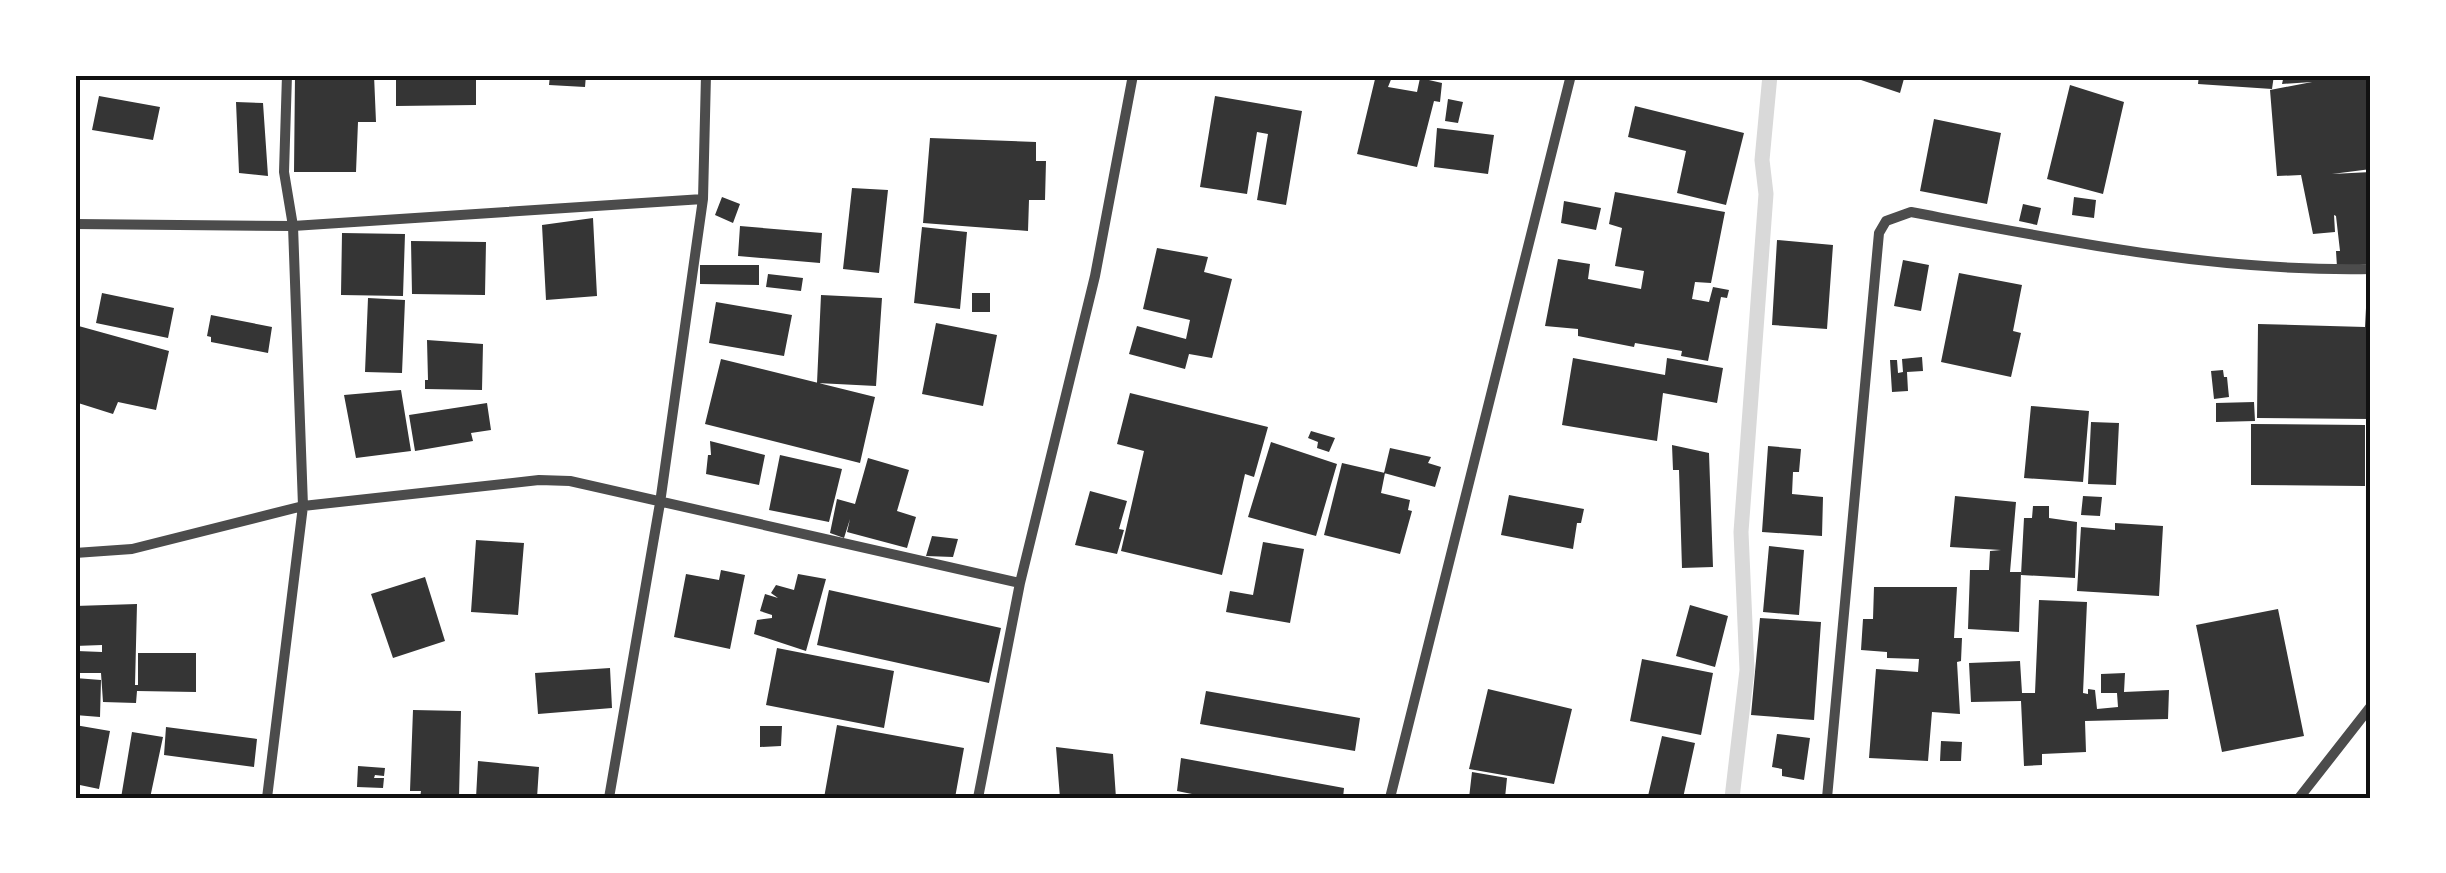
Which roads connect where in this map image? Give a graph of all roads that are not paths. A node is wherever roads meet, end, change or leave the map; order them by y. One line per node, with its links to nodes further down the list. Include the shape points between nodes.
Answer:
1 (287, 75): 7 (street, via 284,172)
2 (706, 75): 5 (street)
3 (1133, 75): 12 (street, via 1095,276)
4 (1570, 75): 17 (street)
5 (703, 199): 7 (street); 9 (street)
6 (75, 224): 7 (street)
7 (293, 226): 10 (street)
8 (2371, 268): 18 (street, via 2182,260 1911,212 1886,221 1879,233)
9 (660, 503): 10 (street, via 539,480); 12 (street); 15 (street)
10 (303, 506): 11 (street, via 132,549); 14 (street)
11 (75, 552)
12 (1020, 583): 16 (street)
13 (2371, 706): 19 (street)
14 (267, 798)
15 (609, 798)
16 (978, 798)
17 (1390, 798)
18 (1827, 798)
19 (2299, 798)

